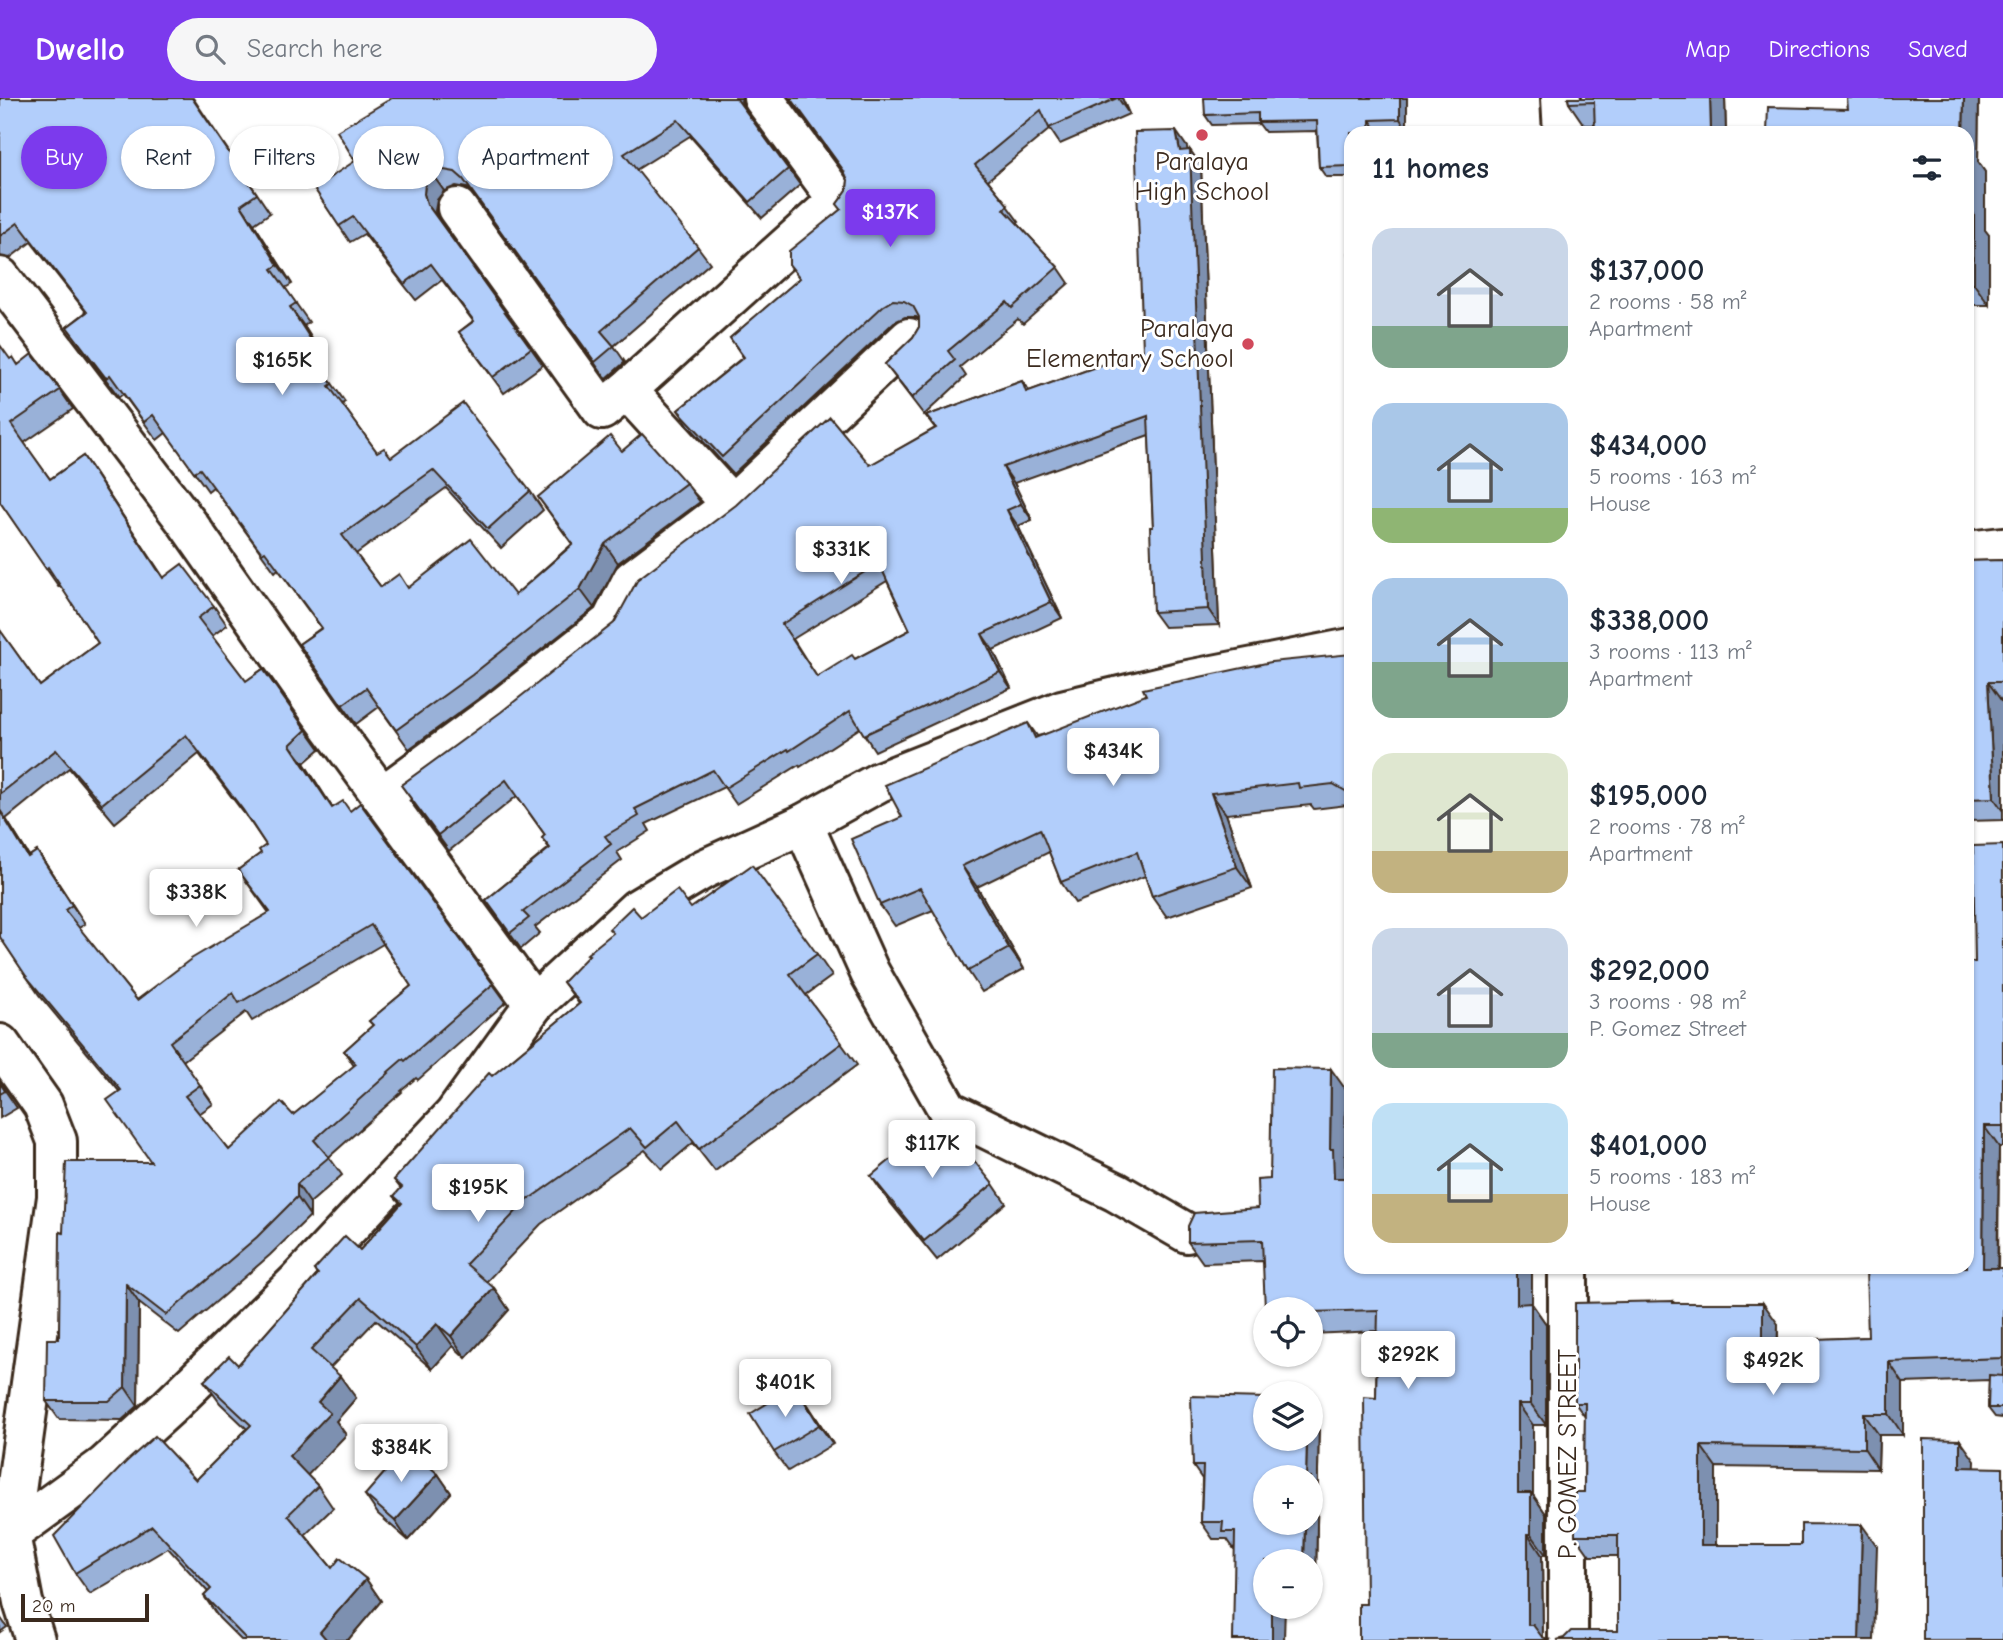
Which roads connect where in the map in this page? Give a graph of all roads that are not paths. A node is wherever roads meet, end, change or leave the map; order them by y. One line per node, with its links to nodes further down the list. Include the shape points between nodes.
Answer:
1 (763, 98): 7 (street, via 838,200)
2 (1561, 98): 3 (street)
3 (1563, 126)
4 (457, 208): 7 (street, via 603,410)
5 (0, 277): 12 (street, via 188,524)
6 (909, 338): 8 (street)
7 (627, 390): 8 (street)
8 (732, 505): 12 (street, via 632,580 611,622)
9 (2003, 547): 10 (street)
10 (1974, 550)
11 (1344, 649): 13 (street, via 1062,710 879,782)
12 (382, 796): 14 (street)
13 (803, 824): 14 (street, via 704,869 637,909); 16 (street, via 870,973 947,1110 1116,1192)
14 (534, 1004): 18 (street, via 454,1115 297,1282 104,1466)
15 (0, 1044): 18 (street, via 43,1105 57,1141 57,1197)
16 (1187, 1233)
17 (1568, 1274): 20 (street, P. GOMEZ STREET)
18 (10, 1534): 19 (street)
19 (35, 1640)
20 (1568, 1640)

